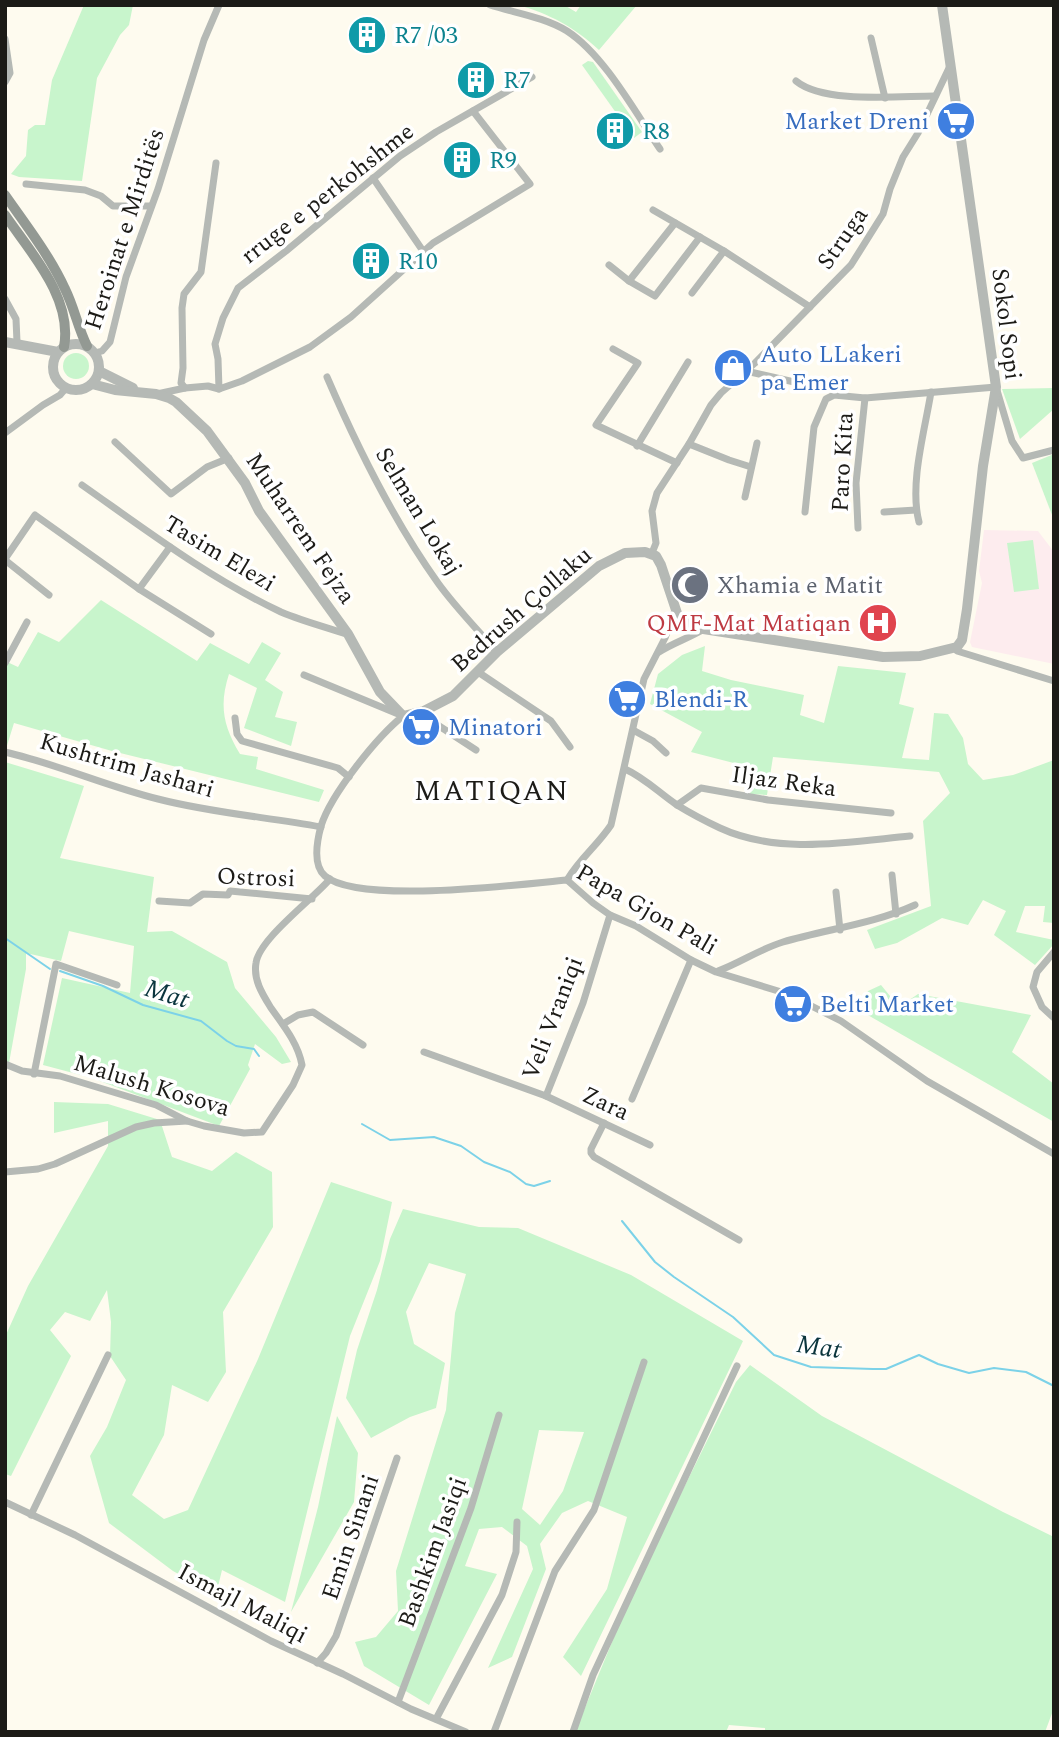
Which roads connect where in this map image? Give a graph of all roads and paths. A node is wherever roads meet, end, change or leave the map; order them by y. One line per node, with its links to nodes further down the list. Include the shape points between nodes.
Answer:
1 (219, 5): 18 (street, Heroinat e Mirditës)
2 (490, 5): 13 (street, via 569,32 600,61)
3 (943, 5): 6 (street, Sokol Sopi)
4 (871, 38): 11 (street)
5 (5, 39): 9 (street, via 10,73)
6 (950, 66): 10 (street, Struga); 41 (street, Sokol Sopi)
7 (532, 77): 12 (street, rruge e perkohshme)
8 (796, 81): 11 (street, via 824,93)
9 (5, 82)
10 (934, 96): 11 (street); 29 (street, Struga, via 874,230 851,265)
11 (885, 98)
12 (473, 111): 15 (street, rruge e perkohshme); 23 (street, via 530,184)
13 (660, 149)
14 (216, 163): 43 (street, via 201,272 184,294 182,308 181,383)
15 (373, 177): 23 (street); 44 (street, rruge e perkohshme, via 238,288 215,344)
16 (26, 184): 18 (street, via 85,190 113,206)
17 (5, 195): 33 (main road, via 66,290 79,331)
18 (151, 206): 33 (street, Heroinat e Mirditës, via 110,342 102,351)
19 (653, 210): 21 (street)
20 (5, 215): 32 (main road, via 55,292 67,326)
21 (675, 223): 22 (street); 26 (street)
22 (700, 237): 24 (street); 26 (street, via 655,296)
23 (424, 251): 44 (street, via 310,347)
24 (724, 251): 27 (street); 29 (street)
25 (609, 265): 26 (street)
26 (629, 281)
27 (692, 293)
28 (5, 299): 31 (street, via 16,319)
29 (810, 307): 37 (street, Struga)
30 (5, 342): 31 (street)
31 (17, 342): 32 (street)
32 (61, 349): 33 (street, via 77,343); 42 (street, via 53,361 53,372)
33 (91, 349): 36 (street)
34 (613, 349): 53 (street, via 638,363 596,425)
35 (688, 362): 53 (street)
36 (99, 371): 39 (street); 45 (street, Muharrem Fejza)
37 (747, 371): 40 (street); 52 (street, Struga, via 711,405)
38 (327, 377): 76 (street, Selman Lokaj, via 348,427 416,551)
39 (92, 384): 42 (street, via 81,390); 45 (street, Muharrem Fejza)
40 (803, 384)
41 (996, 387): 46 (street); 54 (street, via 1012,441 1023,458); 75 (street, Sokol Sopi, via 967,609)
42 (66, 388): 49 (street)
43 (185, 388): 44 (street); 47 (street)
44 (219, 389)
45 (140, 391): 47 (street, Muharrem Fejza)
46 (931, 392): 48 (street); 60 (street)
47 (156, 394): 55 (street, Muharrem Fejza, via 176,402)
48 (865, 398): 61 (street, via 834,395 826,399 814,426); 64 (street, Paro Kita, via 856,483)
49 (5, 433)
50 (115, 442): 55 (street, via 171,494 207,467)
51 (757, 443): 57 (street)
52 (690, 444): 56 (street, Struga); 57 (street)
53 (637, 446): 56 (street)
54 (1054, 450)
55 (229, 458): 74 (street, Muharrem Fejza, via 259,511)
56 (677, 463): 66 (street, Struga, via 653,504 656,543)
57 (751, 467): 59 (street)
58 (82, 485): 65 (street, Tasim Elezi)
59 (745, 497)
60 (916, 510): 62 (street); 63 (street)
61 (804, 512)
62 (884, 512)
63 (919, 522)
64 (858, 528)
65 (170, 547): 68 (street); 74 (street, Tasim Elezi, via 269,606)
66 (652, 553): 70 (street, via 661,565); 76 (street, Bedrush Çollaku, via 625,553 603,563)
67 (5, 559): 68 (street, via 35,515); 69 (street)
68 (139, 589): 73 (street)
69 (49, 595)
70 (675, 610): 72 (street, via 682,622); 77 (street)
71 (27, 622): 78 (street)
72 (704, 629): 75 (street, via 883,657 920,656); 77 (street)
73 (211, 634)
74 (348, 634): 83 (street, Muharrem Fejza, via 380,692)
75 (957, 647): 81 (street, via 957,651)
76 (497, 652): 79 (street, Bedrush Çollaku)
77 (658, 653): 85 (street, via 644,679)
78 (5, 663)
79 (478, 672): 82 (street, Bedrush Çollaku, via 453,696); 86 (street, via 551,721)
80 (304, 675): 83 (street)
81 (1054, 681)
82 (424, 711): 83 (street, Bedrush Çollaku); 87 (street, via 433,722)
83 (403, 716): 91 (street, via 385,730)
84 (235, 718): 91 (street, via 242,741 338,768)
85 (633, 730): 89 (street); 90 (street)
86 (570, 747)
87 (477, 750)
88 (5, 752): 94 (street, Kushtrim Jashari, via 160,800)
89 (666, 753)
90 (625, 769): 92 (street, via 642,776); 98 (street, via 611,825)
91 (349, 777): 94 (street)
92 (677, 805): 93 (street, Iljaz Reka, via 701,788); 95 (street, via 722,829 768,842 819,844)
93 (891, 813)
94 (321, 827): 97 (street, via 317,864)
95 (910, 836)
96 (892, 875): 103 (street)
97 (330, 879): 98 (street, Papa Gjon Pali, via 356,887 458,891); 100 (street, Malush Kosova)
98 (568, 880): 104 (street, Papa Gjon Pali)
99 (836, 892): 105 (street)
100 (312, 899): 101 (street, Ostrosi, via 230,891 228,895 203,894 190,903); 111 (street, Malush Kosova, via 272,936 256,963 261,992)
101 (159, 901)
102 (915, 905): 103 (street)
103 (896, 914): 105 (street)
104 (610, 915): 107 (street, Papa Gjon Pali); 116 (street, Veli Vraniqi, via 583,1003)
105 (840, 930): 108 (street, via 782,943)
106 (1054, 952): 110 (street, via 1037,972 1033,987 1042,1007)
107 (691, 960): 108 (street, Papa Gjon Pali); 117 (street)
108 (716, 972): 121 (street, Papa Gjon Pali, via 788,994 841,1021 927,1081)
109 (117, 985): 115 (street, via 56,964)
110 (1054, 1018)
111 (283, 1024): 112 (street, via 313,1012); 118 (street, Malush Kosova, via 300,1058 300,1072 265,1129 259,1133)
112 (362, 1045)
113 (424, 1052): 116 (street, Veli Vraniqi)
114 (5, 1064): 115 (street, Malush Kosova)
115 (34, 1074): 118 (street, Malush Kosova, via 60,1076 156,1105)
116 (546, 1096): 119 (street, Zara)
117 (632, 1099)
118 (187, 1121): 122 (street, via 136,1127 55,1164)
119 (604, 1123): 120 (street, Zara); 123 (street, via 591,1149 594,1157)
120 (650, 1145)
121 (1054, 1154)
122 (5, 1172)
123 (739, 1240)
124 (108, 1355): 130 (street)
125 (644, 1362): 136 (street, via 594,1510 555,1572)
126 (737, 1366): 137 (street, via 593,1675)
127 (499, 1415): 133 (street, Bashkim Jasiqi, via 471,1508)
128 (397, 1458): 132 (street, Emin Sinani, via 336,1636)
129 (5, 1502): 130 (street, Ismajl Maliqi)
130 (31, 1514): 132 (street, Ismajl Maliqi)
131 (517, 1522): 134 (street, via 516,1552 502,1595)
132 (317, 1663): 133 (street, Ismajl Maliqi)
133 (398, 1702): 134 (street, Ismajl Maliqi)
134 (436, 1719): 135 (street, Ismajl Maliqi)
135 (466, 1732)
136 (494, 1732)
137 (573, 1732)

